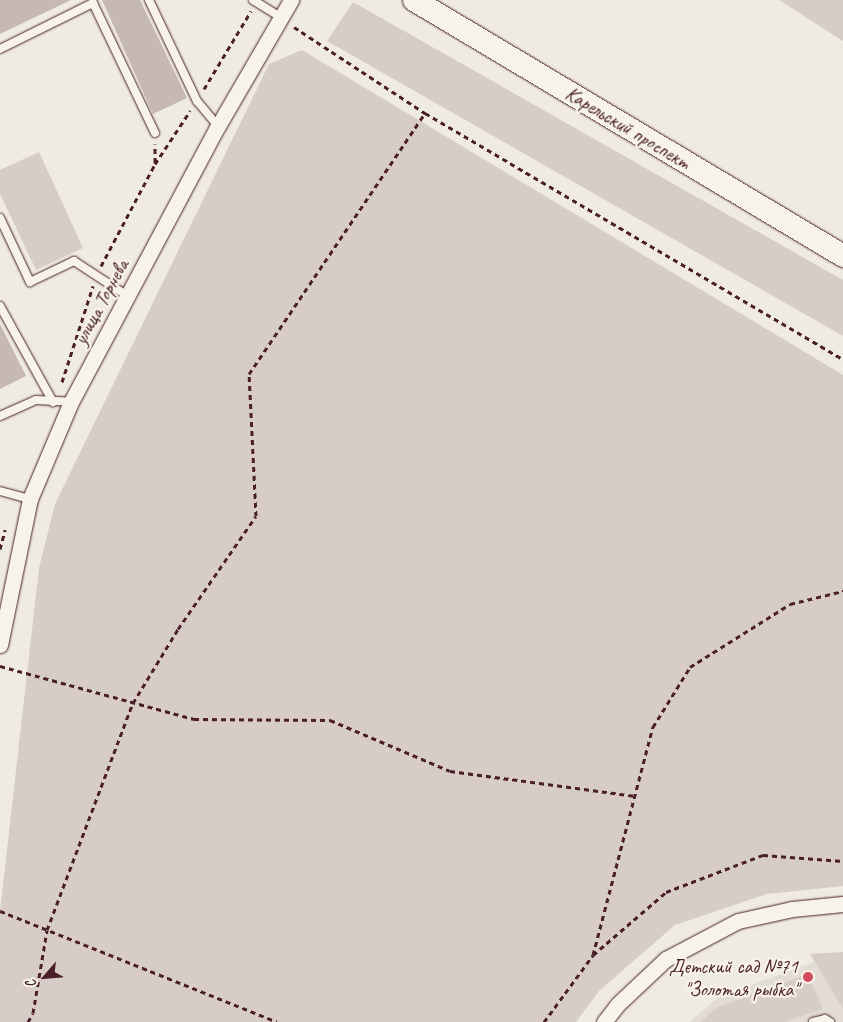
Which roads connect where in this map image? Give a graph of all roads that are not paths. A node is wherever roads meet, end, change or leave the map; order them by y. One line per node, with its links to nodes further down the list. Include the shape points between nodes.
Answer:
1 (149, 0): 7 (lane, via 197,101)
2 (291, 0): 5 (street, улица Торнева)
3 (414, 0): 10 (main road, Карельский проспект)
4 (255, 1): 5 (lane)
5 (280, 17): 7 (street, улица Торнева)
6 (0, 49): 8 (lane, via 93,2)
7 (218, 126): 11 (street, улица Торнева)
8 (155, 132)
9 (0, 218): 11 (lane, via 30,282 74,261)
10 (843, 256)
11 (126, 295): 14 (street, улица Торнева)
12 (0, 306): 13 (lane)
13 (54, 402): 14 (lane); 15 (lane, via 36,400)
14 (71, 402): 17 (street, улица Торнева)
15 (1, 417)
16 (0, 491): 17 (lane)
17 (30, 499): 18 (street, улица Торнева)
18 (5, 592): 19 (street, улица Торнева)
19 (0, 645)
20 (843, 904): 21 (street, via 792,909 738,921 666,959 618,1004)
21 (604, 1022)
22 (813, 1022): 23 (lane, via 825,1019)
23 (830, 1022)

